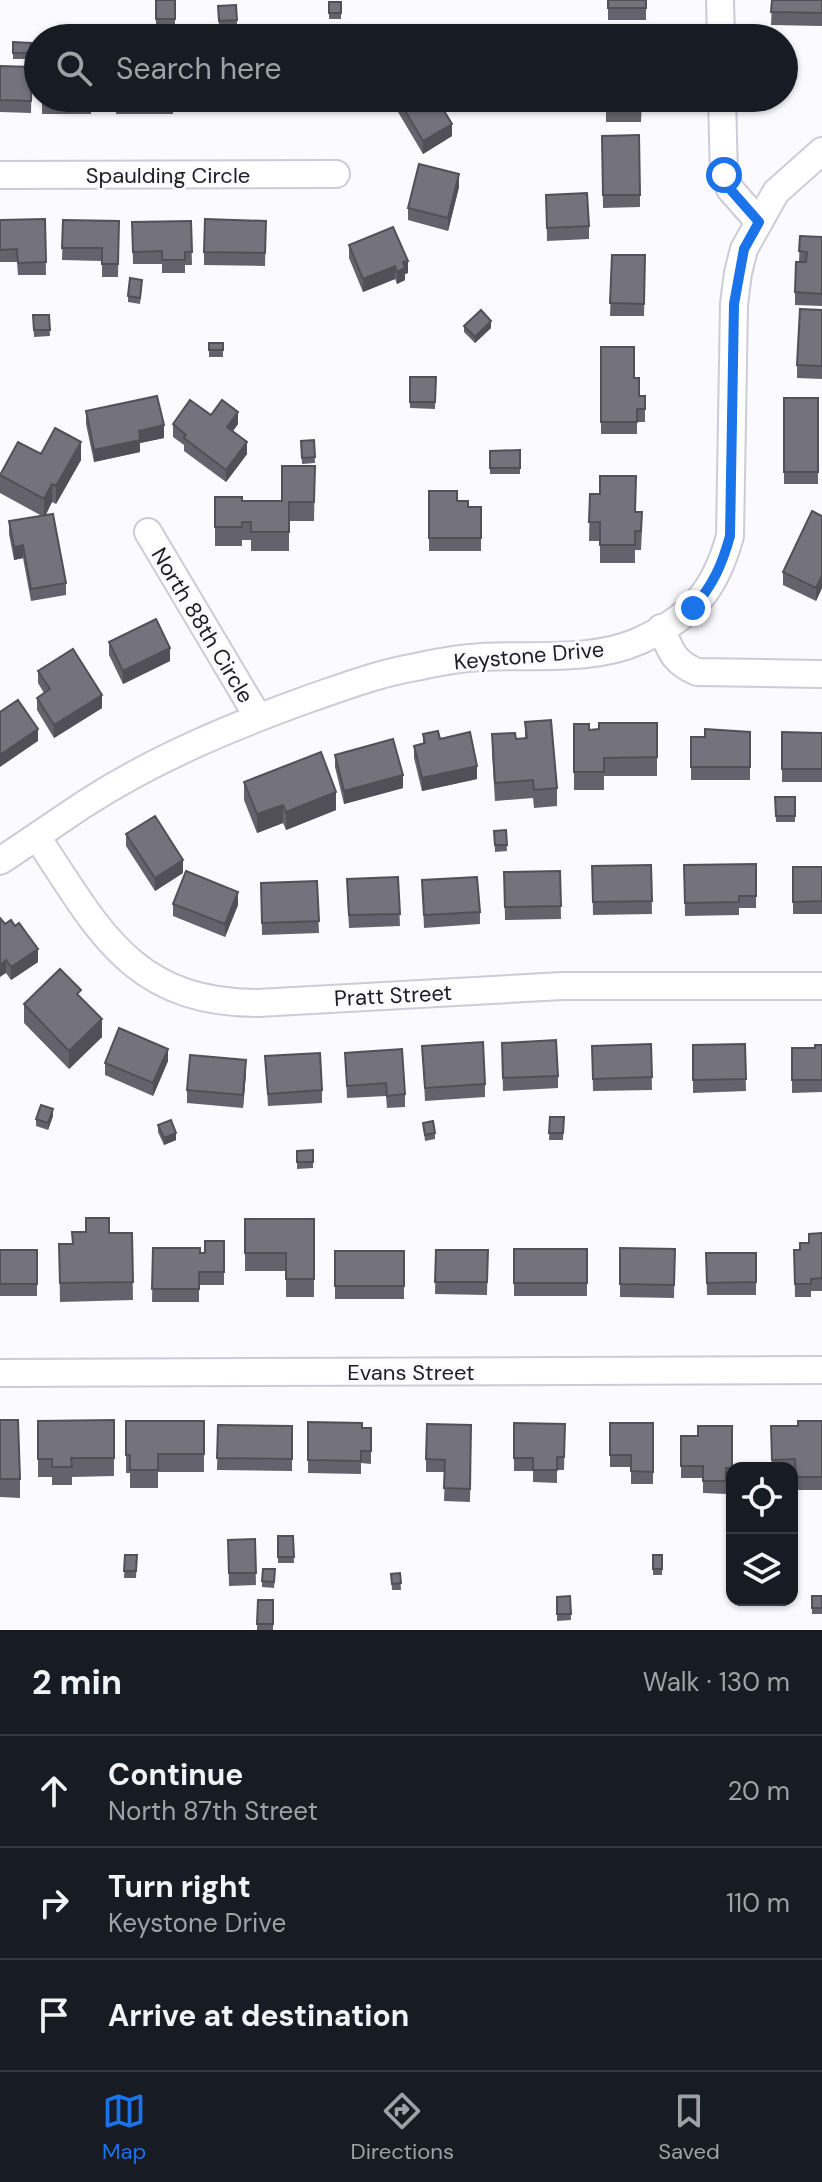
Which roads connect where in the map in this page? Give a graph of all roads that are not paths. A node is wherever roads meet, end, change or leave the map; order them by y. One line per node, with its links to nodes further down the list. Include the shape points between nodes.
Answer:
1 (720, 0): 2 (street)
2 (721, 24)
3 (722, 112): 7 (street, via 724,175)
4 (822, 151): 7 (street, Keystone Drive, via 776,192)
5 (336, 174): 6 (street, Spaulding Circle)
6 (0, 175)
7 (759, 222): 9 (street, Keystone Drive, via 744,249 734,304 730,536 710,588 693,608)
8 (148, 532): 11 (street, North 88th Circle)
9 (661, 628): 10 (street, via 675,659 697,672); 11 (street, Keystone Drive, via 638,642 603,651 478,657 414,667)
10 (822, 674)
11 (258, 717): 12 (street, Keystone Drive, via 151,766)
12 (37, 837): 13 (street, Keystone Drive); 14 (street, Pratt Street, via 121,954 151,978 209,1000 258,1003 562,986)
13 (0, 861)
14 (822, 986)
15 (822, 1370): 16 (street, Evans Street)
16 (0, 1373)

